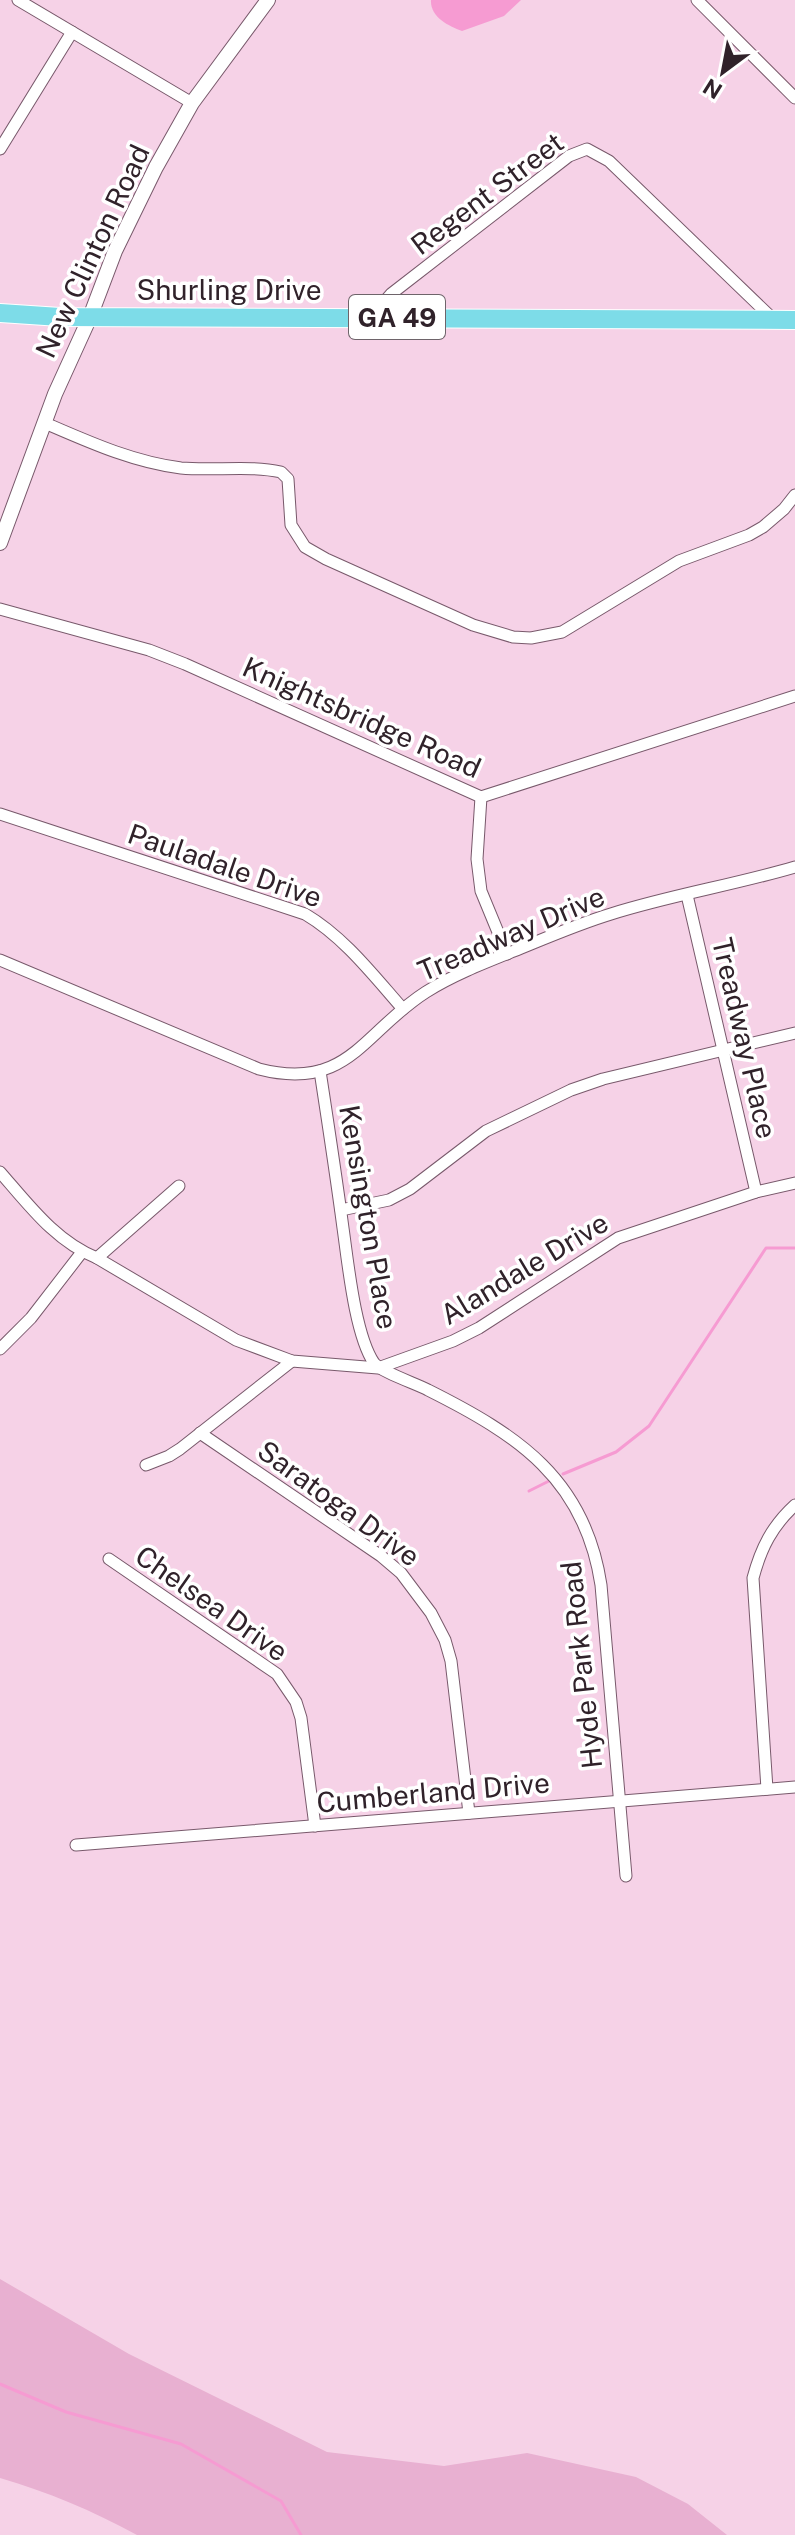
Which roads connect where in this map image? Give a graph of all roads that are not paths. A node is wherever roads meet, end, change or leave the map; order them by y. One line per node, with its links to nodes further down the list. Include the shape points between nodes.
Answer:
1 (18, 0): 4 (street)
2 (268, 0): 6 (street, New Clinton Road)
3 (697, 0): 5 (street)
4 (72, 32): 6 (street); 7 (street)
5 (795, 98)
6 (192, 103): 9 (street, New Clinton Road, via 115,251)
7 (0, 149)
8 (0, 313): 9 (main road, Shurling Drive / GA 49)
9 (90, 317): 10 (main road, Shurling Drive / GA 49); 13 (street, New Clinton Road)
10 (371, 317): 11 (main road, Shurling Drive / GA 49); 11 (street, Regent Street, via 391,294 569,156 587,149 609,161)
11 (773, 319): 12 (main road, Shurling Drive / GA 49)
12 (795, 320)
13 (45, 423): 14 (street, via 144,461 281,472 288,479 291,525 305,547 446,614 513,637 562,632 679,561 763,527); 15 (street, New Clinton Road)
14 (795, 495)
15 (0, 543)
16 (0, 609): 18 (street, Knightsbridge Road, via 185,664)
17 (795, 696): 18 (street, Knightsbridge Road)
18 (481, 797): 22 (street, via 481,891)
19 (0, 814): 24 (street, Pauladale Drive, via 305,914 345,944)
20 (795, 867): 21 (street, Treadway Drive)
21 (687, 895): 22 (street, Treadway Drive, via 611,914); 26 (street, Treadway Place)
22 (507, 954): 24 (street, Treadway Drive, via 450,978)
23 (0, 960): 27 (street, Treadway Drive, via 259,1069 288,1074)
24 (403, 1009): 27 (street, Treadway Drive, via 362,1049)
25 (795, 1033): 26 (street)
26 (723, 1049): 31 (street, Treadway Place); 32 (street, via 571,1090 486,1131 389,1200)
27 (320, 1071): 32 (street, Kensington Place)
28 (0, 1172): 33 (street, Alandale Drive, via 41,1219)
29 (795, 1183): 31 (street, Alandale Drive)
30 (179, 1186): 34 (street)
31 (756, 1192): 37 (street, Alandale Drive, via 618,1238 479,1328)
32 (341, 1210): 37 (street, Kensington Place, via 362,1330)
33 (82, 1252): 34 (street, Alandale Drive); 35 (street)
34 (97, 1258): 36 (street, Alandale Drive, via 212,1328)
35 (0, 1349)
36 (292, 1361): 37 (street, Alandale Drive); 38 (street)
37 (378, 1368): 44 (street, Hyde Park Road, via 439,1395 506,1435 549,1469 577,1508 593,1545 601,1585)
38 (200, 1433): 39 (street); 45 (street, Saratoga Drive, via 381,1556 413,1586 438,1626 451,1661)
39 (146, 1465)
40 (795, 1505): 43 (street, via 772,1530 753,1578)
41 (109, 1559): 46 (street, Chelsea Drive, via 277,1674 301,1718)
42 (795, 1787): 43 (street, Cumberland Drive)
43 (767, 1789): 44 (street, Cumberland Drive)
44 (619, 1801): 45 (street, Cumberland Drive); 48 (street, Hyde Park Road)
45 (469, 1813): 46 (street, Cumberland Drive)
46 (315, 1826): 47 (street, Cumberland Drive)
47 (76, 1845)
48 (626, 1876)

